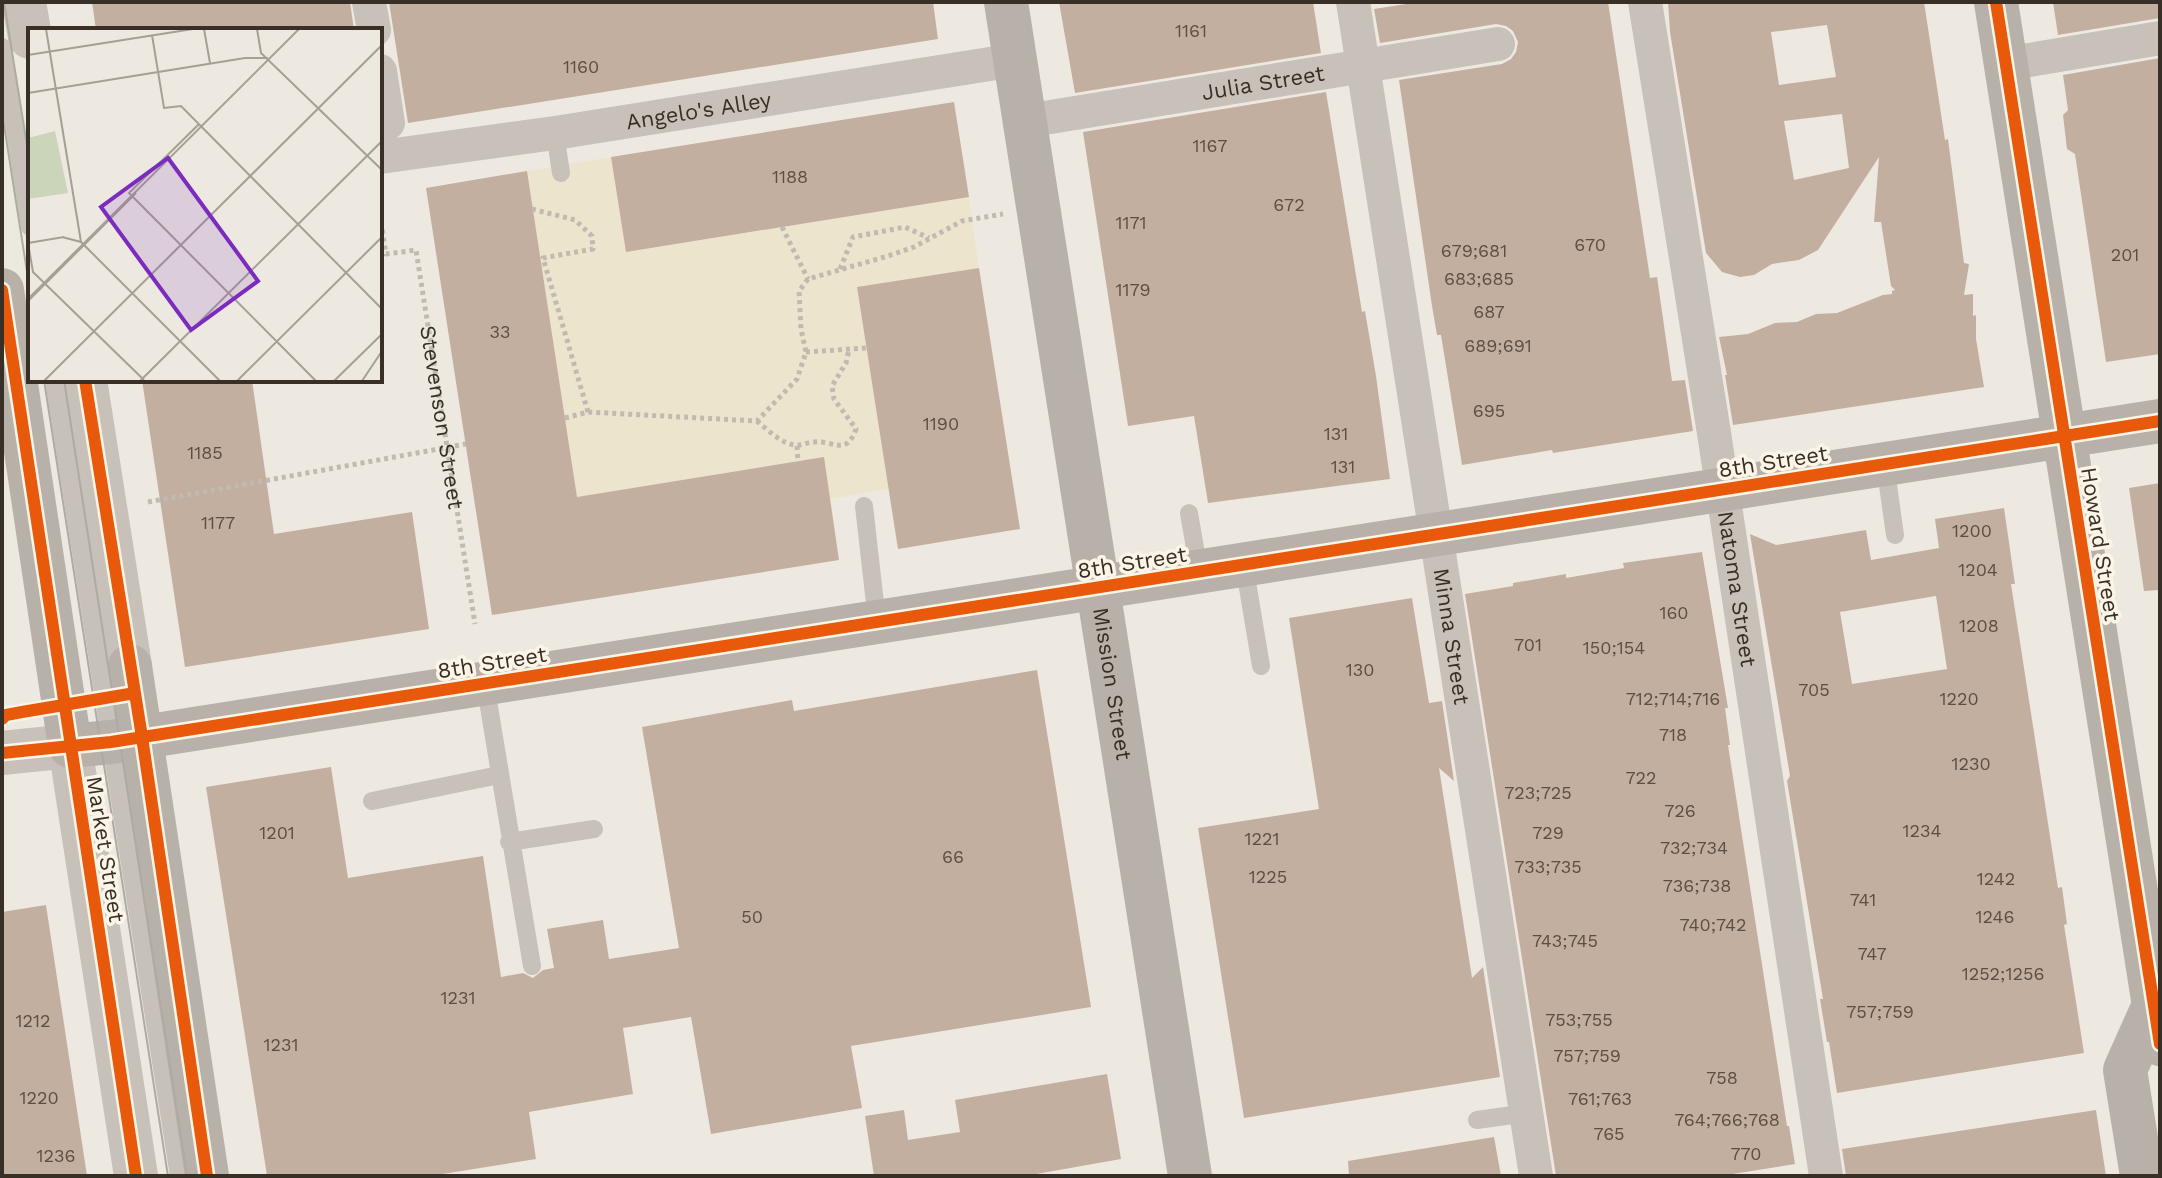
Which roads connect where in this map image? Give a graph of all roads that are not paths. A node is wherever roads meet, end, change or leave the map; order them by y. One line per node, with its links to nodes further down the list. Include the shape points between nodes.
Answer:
1 (24, 2): 7 (street)
2 (369, 2): 8 (street)
3 (1006, 2): 12 (main road, Mission Street)
4 (1353, 2): 14 (street, Minna Street)
5 (1645, 2): 28 (street, Natoma Street)
6 (1996, 2): 13 (main road, Howard Street)
7 (28, 28)
8 (374, 28)
9 (2160, 38): 13 (street)
10 (1498, 44): 14 (street, Julia Street)
11 (2, 47): 21 (lane)
12 (1015, 60): 16 (main road, Mission Street); 18 (street, Angelo's Alley)
13 (2006, 64): 26 (main road, Howard Street)
14 (1363, 66): 16 (street, Julia Street); 31 (street, Minna Street)
15 (382, 84): 17 (street)
16 (1026, 121): 35 (main road, Mission Street)
17 (388, 123)
18 (555, 133): 19 (street, Angelo's Alley); 20 (lane)
19 (382, 157)
20 (561, 173)
21 (28, 214)
22 (2, 290): 40 (main road, Market Street)
23 (54, 382): 40 (lane, Market Street)
24 (85, 382): 37 (street, Market Street)
25 (2160, 421): 26 (main road, 8th Street)
26 (2064, 436): 27 (main road, 8th Street); 47 (main road, Howard Street)
27 (1885, 464): 28 (main road, 8th Street); 32 (lane)
28 (1722, 490): 31 (main road, 8th Street); 55 (street, Natoma Street)
29 (864, 506): 36 (lane)
30 (1189, 513): 34 (lane)
31 (1437, 534): 33 (main road, 8th Street); 48 (street, Minna Street)
32 (1895, 535)
33 (1244, 564): 34 (main road, 8th Street); 38 (lane)
34 (1199, 571): 35 (main road, 8th Street)
35 (1097, 588): 36 (main road, 8th Street); 50 (main road, Mission Street)
36 (877, 621): 39 (main road, 8th Street)
37 (130, 666): 40 (main road, Market Street)
38 (1261, 666)
39 (485, 683): 40 (main road, 8th Street); 42 (lane)
40 (108, 742): 41 (street); 51 (street, Market Street); 52 (lane, Market Street); 53 (main road, Market Street)
41 (2, 753)
42 (499, 775): 43 (lane); 45 (lane)
43 (372, 801)
44 (594, 829): 45 (lane)
45 (509, 842): 46 (lane)
46 (532, 966)
47 (2157, 1024): 56 (main road, via 2125,1070)
48 (1527, 1113): 49 (lane); 54 (street, Minna Street)
49 (1477, 1120)
50 (1182, 1175)
51 (136, 1176)
52 (179, 1176)
53 (207, 1176)
54 (1536, 1176)
55 (1826, 1176)
56 (2142, 1176)

